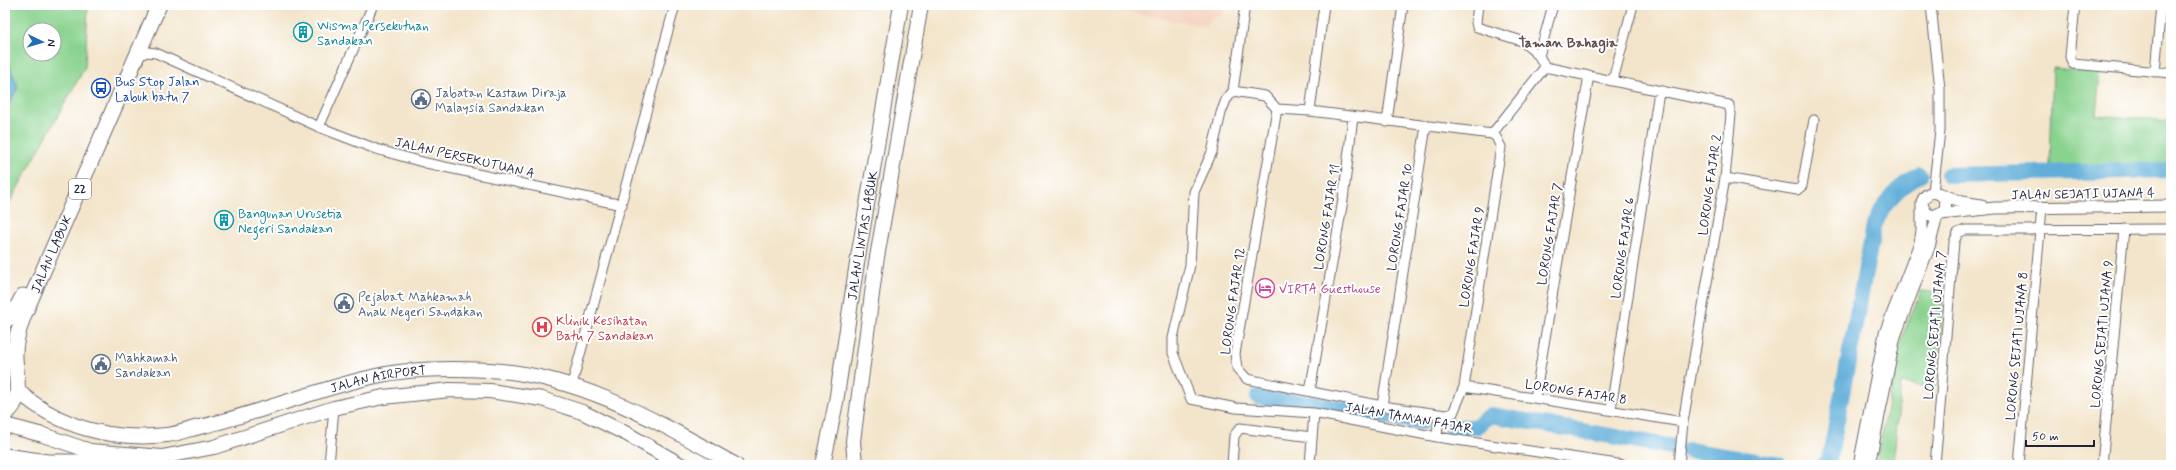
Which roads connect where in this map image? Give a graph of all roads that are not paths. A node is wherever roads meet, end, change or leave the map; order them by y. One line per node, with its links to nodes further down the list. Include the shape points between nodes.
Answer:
1 (153, 5): 44 (highway, JALAN LABUK / 22, via 46,253 14,313)
2 (159, 5): 17 (highway, JALAN LABUK / 22)
3 (373, 5): 31 (street)
4 (675, 5): 35 (street)
5 (901, 5): 67 (main road, JALAN LINTAS LABUK, via 836,402)
6 (921, 5): 68 (main road, JALAN LINTAS LABUK, via 876,263 854,441)
7 (1245, 5): 23 (street)
8 (1324, 5): 26 (street)
9 (1403, 5): 29 (street)
10 (1478, 5): 16 (street, via 1477,27 1522,41)
11 (1553, 5): 16 (street)
12 (1633, 5): 22 (street)
13 (1931, 5): 34 (street, via 1940,89)
14 (2075, 5): 19 (street, via 2071,63)
15 (2161, 5): 19 (street)
16 (1539, 56): 18 (street)
17 (136, 57): 31 (street, JALAN PERSEKUTUAN A, via 147,52 156,53); 46 (highway, JALAN LABUK / 22, via 23,317 16,339)
18 (1545, 67): 21 (street, LORONG FAJAR 2); 32 (street)
19 (2155, 72): 20 (street)
20 (2171, 73)
21 (1589, 75): 22 (street, LORONG FAJAR 2); 51 (street, LORONG FAJAR 7)
22 (1613, 80): 24 (street, LORONG FAJAR 2)
23 (1233, 91): 25 (street, via 1265,96); 55 (street, JALAN TAMAN FAJAR, via 1226,100 1212,152 1194,192 1190,265 1173,338 1173,353 1191,399 1236,408)
24 (1659, 91): 33 (street, LORONG FAJAR 2, via 1729,105 1731,114); 54 (street, LORONG FAJAR 6)
25 (1277, 109): 26 (street); 49 (street, LORONG FAJAR 12, via 1235,354 1237,368 1247,379)
26 (1310, 111): 27 (street)
27 (1354, 117): 29 (street); 49 (street, LORONG FAJAR 11, via 1343,200)
28 (1814, 120): 33 (street, via 1802,186 1798,190)
29 (1387, 122): 30 (street)
30 (1426, 126): 32 (street); 52 (street, LORONG FAJAR 10)
31 (319, 127): 35 (street, JALAN PERSEKUTUAN A, via 376,149 426,163)
32 (1492, 134): 48 (street, LORONG FAJAR 9, via 1501,146)
33 (1725, 178): 58 (street, LORONG FAJAR 2)
34 (1937, 193): 36 (street, via 1924,198); 38 (street, JALAN SEJATI UJANA 4, via 1962,202); 40 (street, via 1946,204)
35 (622, 205): 47 (street)
36 (1922, 206): 40 (street, via 1930,215); 73 (street, via 1920,243 1890,316 1880,348)
37 (2171, 206): 39 (street, JALAN SEJATI UJANA 4)
38 (1995, 208): 39 (street, JALAN SEJATI UJANA 4); 40 (street, JALAN SEJATI UJANA 4)
39 (2042, 208): 43 (street, LORONG SEJATI UJANA 8)
40 (1939, 215): 74 (street, via 1895,336)
41 (2124, 229): 42 (street, LORONG SEJATI UJANA 7); 43 (street, LORONG SEJATI UJANA 7); 77 (street, LORONG SEJATI UJANA 9)
42 (2171, 229)
43 (2040, 230): 75 (street, LORONG SEJATI UJANA 7, via 1964,230 1958,233 1954,242); 76 (street, LORONG SEJATI UJANA 8)
44 (5, 321)
45 (5, 363): 46 (highway)
46 (16, 375): 50 (highway, 22)
47 (572, 384): 50 (main road, JALAN AIRPORT, via 528,374 489,370 401,372 332,387 241,417 169,435 144,437 98,433 78,427 48,414); 66 (main road, JALAN AIRPORT, via 644,416)
48 (1464, 387): 51 (street, LORONG FAJAR 8); 57 (street, LORONG FAJAR 12, via 1453,413)
49 (1310, 391): 52 (street, LORONG FAJAR 12)
50 (18, 392): 56 (highway, via 16,402)
51 (1535, 398): 54 (street, LORONG FAJAR 8)
52 (1382, 406): 57 (street, LORONG FAJAR 12)
53 (334, 408): 63 (main road, JALAN AIRPORT, via 214,447 162,457); 64 (street); 65 (main road, JALAN AIRPORT, via 383,397 426,392 474,390 520,395 582,412 627,434)
54 (1611, 409): 58 (street, LORONG FAJAR 8)
55 (1314, 413): 60 (street); 61 (street, JALAN TAMAN FAJAR)
56 (5, 414)
57 (1439, 414): 61 (street)
58 (1683, 422): 72 (street, LORONG FAJAR 2)
59 (5, 425): 63 (main road, JALAN AIRPORT, via 90,451)
60 (1312, 437): 69 (street, via 1240,428 1234,436); 70 (street)
61 (1437, 437): 71 (street, JALAN TAMAN FAJAR)
62 (5, 456): 63 (highway, via 47,462 76,462)
63 (139, 456)
64 (330, 465)
65 (680, 465)
66 (736, 465)
67 (823, 465)
68 (855, 465)
69 (1232, 465)
70 (1310, 465)
71 (1624, 465)
72 (1679, 465)
73 (1859, 465)
74 (1869, 465)
75 (1934, 465)
76 (2018, 465)
77 (2102, 465)

